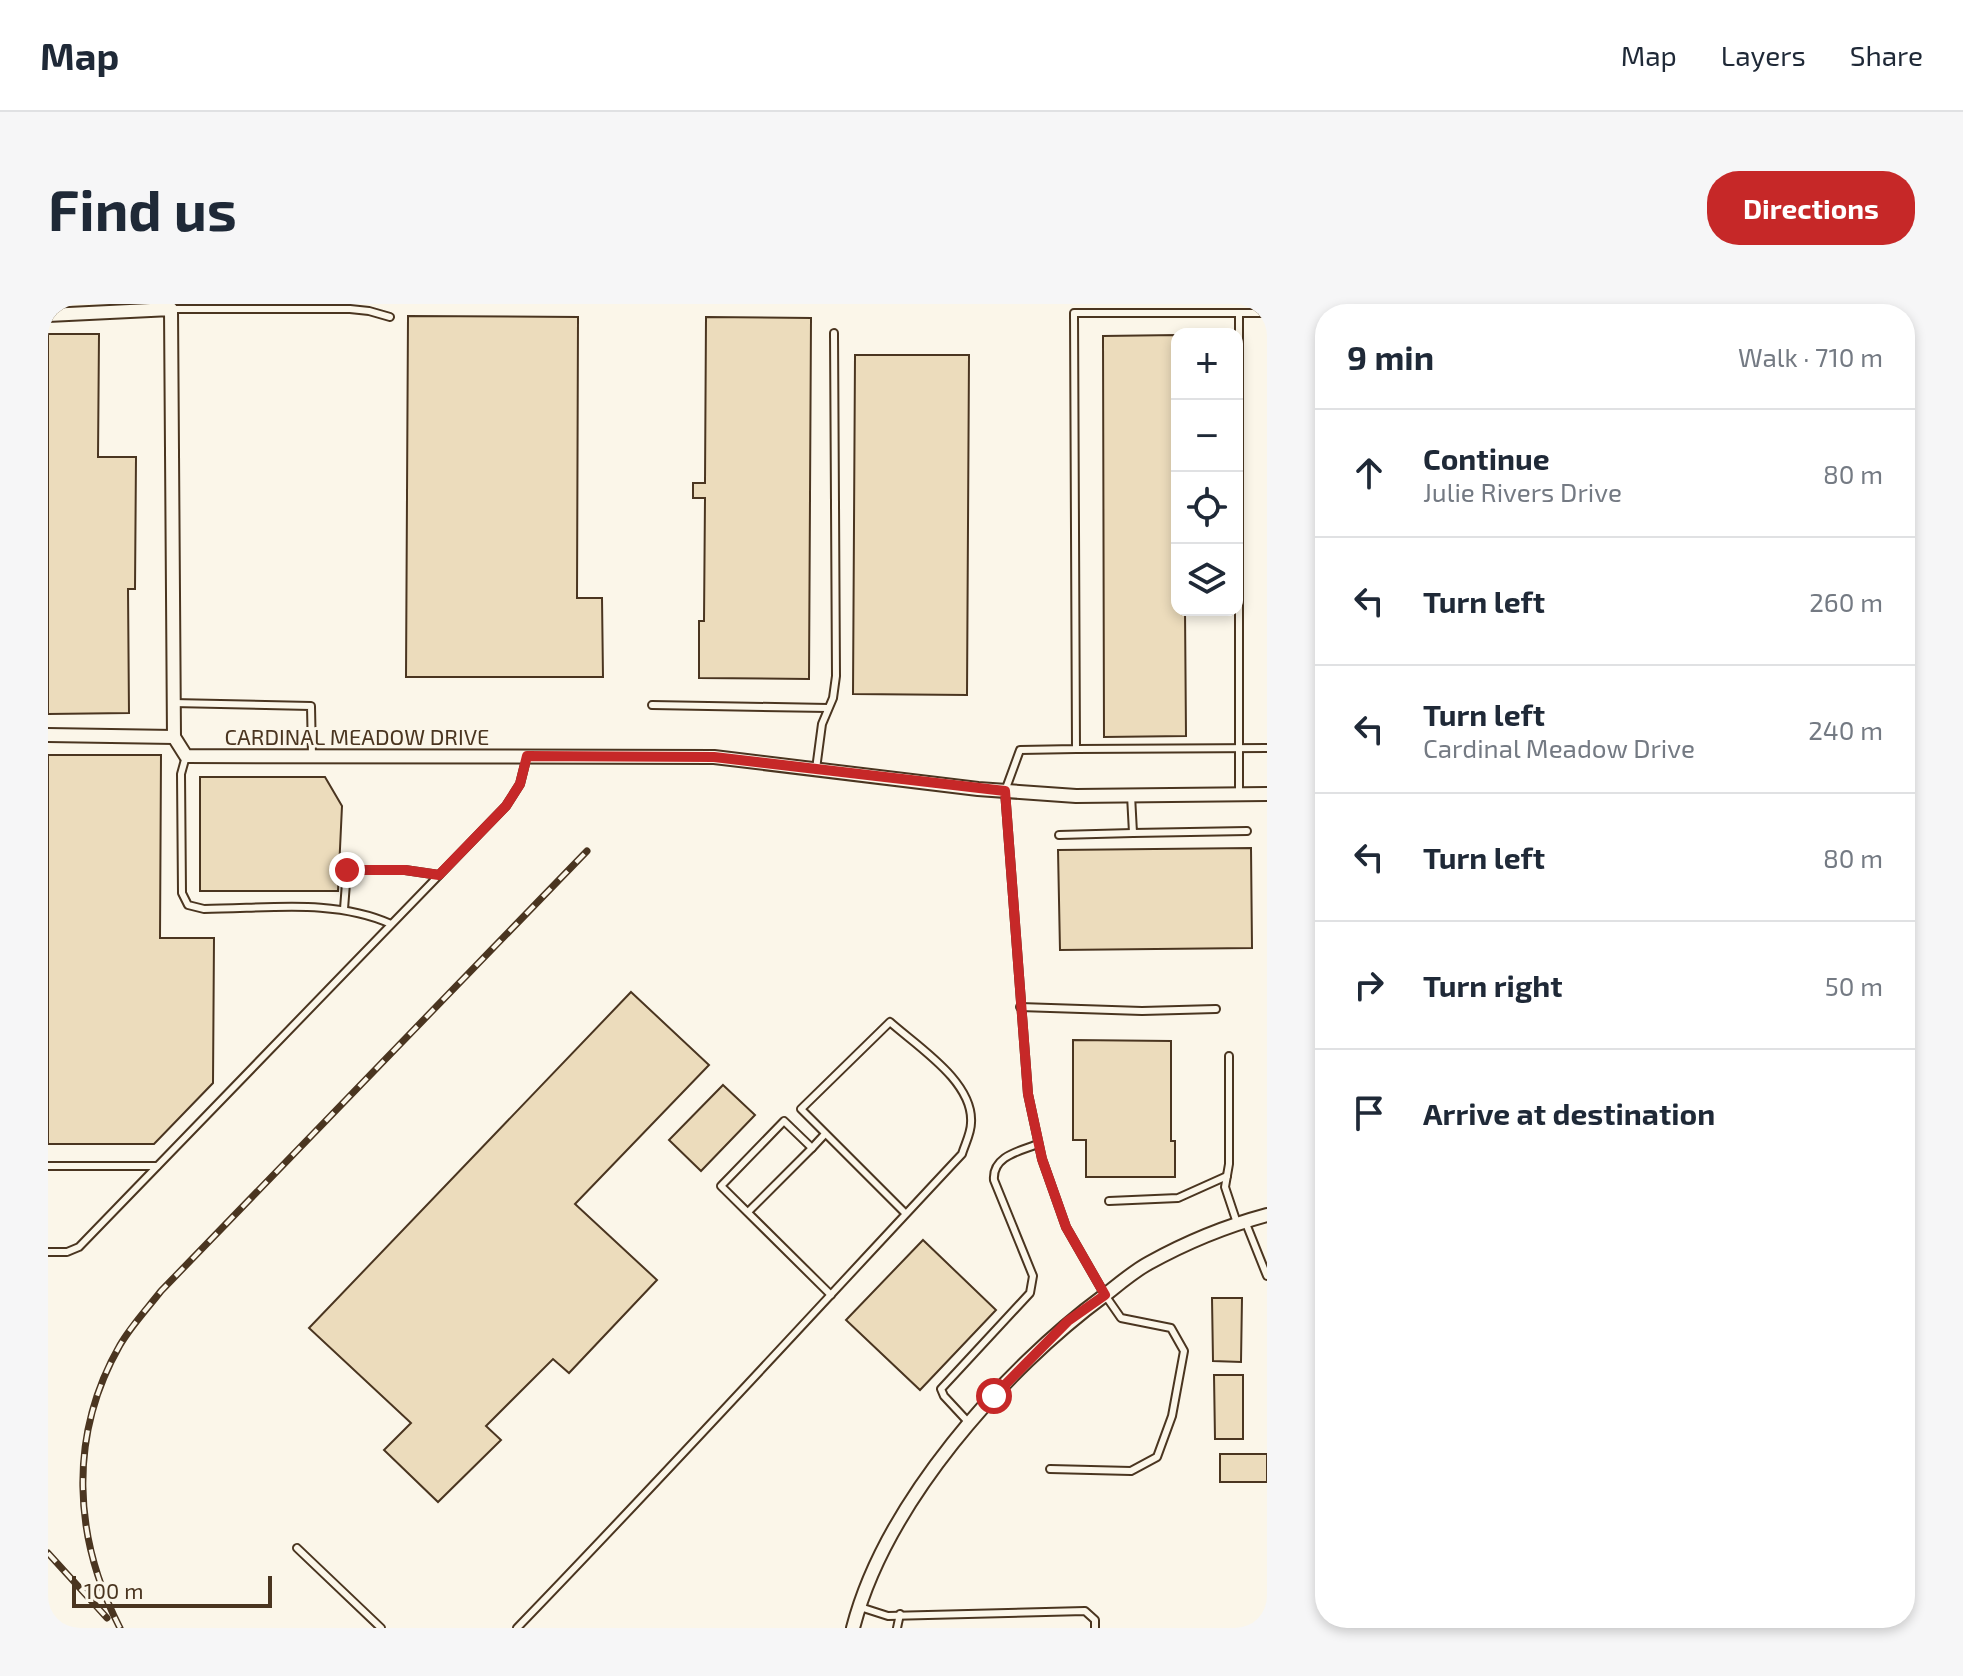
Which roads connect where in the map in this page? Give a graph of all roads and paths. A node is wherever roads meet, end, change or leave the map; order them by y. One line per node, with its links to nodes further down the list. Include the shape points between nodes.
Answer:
1 (171, 309): 4 (street); 5 (lane, via 350,309); 7 (street)
2 (1239, 313): 3 (lane); 13 (lane, via 1074,313); 14 (lane)
3 (1267, 313)
4 (48, 315)
5 (390, 317)
6 (834, 333): 9 (lane, via 836,676)
7 (173, 703): 11 (street); 16 (lane, via 311,706)
8 (652, 705): 9 (lane)
9 (828, 708): 18 (lane)
10 (48, 735): 11 (street)
11 (174, 737): 15 (street)
12 (1267, 748): 14 (lane)
13 (1076, 749): 14 (lane); 19 (lane, via 1020,750)
14 (1239, 749): 20 (lane)
15 (186, 756): 16 (street, CARDINAL MEADOW DRIVE); 27 (lane, via 181,774 182,893 188,905)
16 (312, 756): 17 (street, CARDINAL MEADOW DRIVE)
17 (527, 756): 18 (street, CARDINAL MEADOW DRIVE, via 714,757); 26 (lane, via 520,784 506,806)
18 (816, 769): 19 (street, CARDINAL MEADOW DRIVE)
19 (1005, 791): 22 (street, CARDINAL MEADOW DRIVE); 29 (lane)
20 (1239, 794): 21 (street, CARDINAL MEADOW DRIVE); 22 (street, CARDINAL MEADOW DRIVE)
21 (1267, 794)
22 (1131, 795): 24 (lane)
23 (1247, 831): 24 (lane)
24 (1133, 833): 25 (lane)
25 (1059, 835)
26 (439, 875): 27 (lane, via 347,870); 28 (lane)
27 (344, 909): 28 (lane)
28 (391, 924): 36 (lane)
29 (1020, 1007): 30 (lane); 33 (lane)
30 (1216, 1009)
31 (1229, 1056): 37 (lane)
32 (825, 1134): 34 (lane); 40 (lane); 40 (lane, via 801,1109 890,1022 953,1077 969,1101 972,1125 962,1154)
33 (1038, 1144): 46 (lane, via 1066,1227); 47 (lane, via 1006,1157 993,1172 1033,1285 941,1389)
34 (812, 1148): 39 (lane); 39 (lane, via 784,1121 721,1186)
35 (48, 1166): 36 (lane)
36 (157, 1166): 43 (lane, via 79,1247)
37 (1227, 1176): 38 (lane, via 1178,1198); 42 (lane, via 1225,1187)
38 (1109, 1201)
39 (748, 1212): 45 (lane)
40 (906, 1214): 45 (lane)
41 (1267, 1215): 42 (street)
42 (1241, 1222): 44 (lane); 46 (street, via 1147,1263)
43 (48, 1252)
44 (1267, 1276)
45 (831, 1295): 53 (lane)
46 (1105, 1295): 47 (street, via 1068,1321); 48 (lane, via 1121,1318 1171,1328 1184,1351 1172,1416 1157,1457 1131,1471)
47 (970, 1424): 50 (street, via 929,1473 889,1537)
48 (1050, 1469)
49 (297, 1548): 52 (lane)
50 (858, 1606): 51 (lane, via 888,1616); 54 (street)
51 (900, 1614): 55 (lane); 56 (lane, via 1085,1611 1095,1620)
52 (381, 1628)
53 (517, 1628)
54 (853, 1628)
55 (897, 1628)
56 (1095, 1628)

